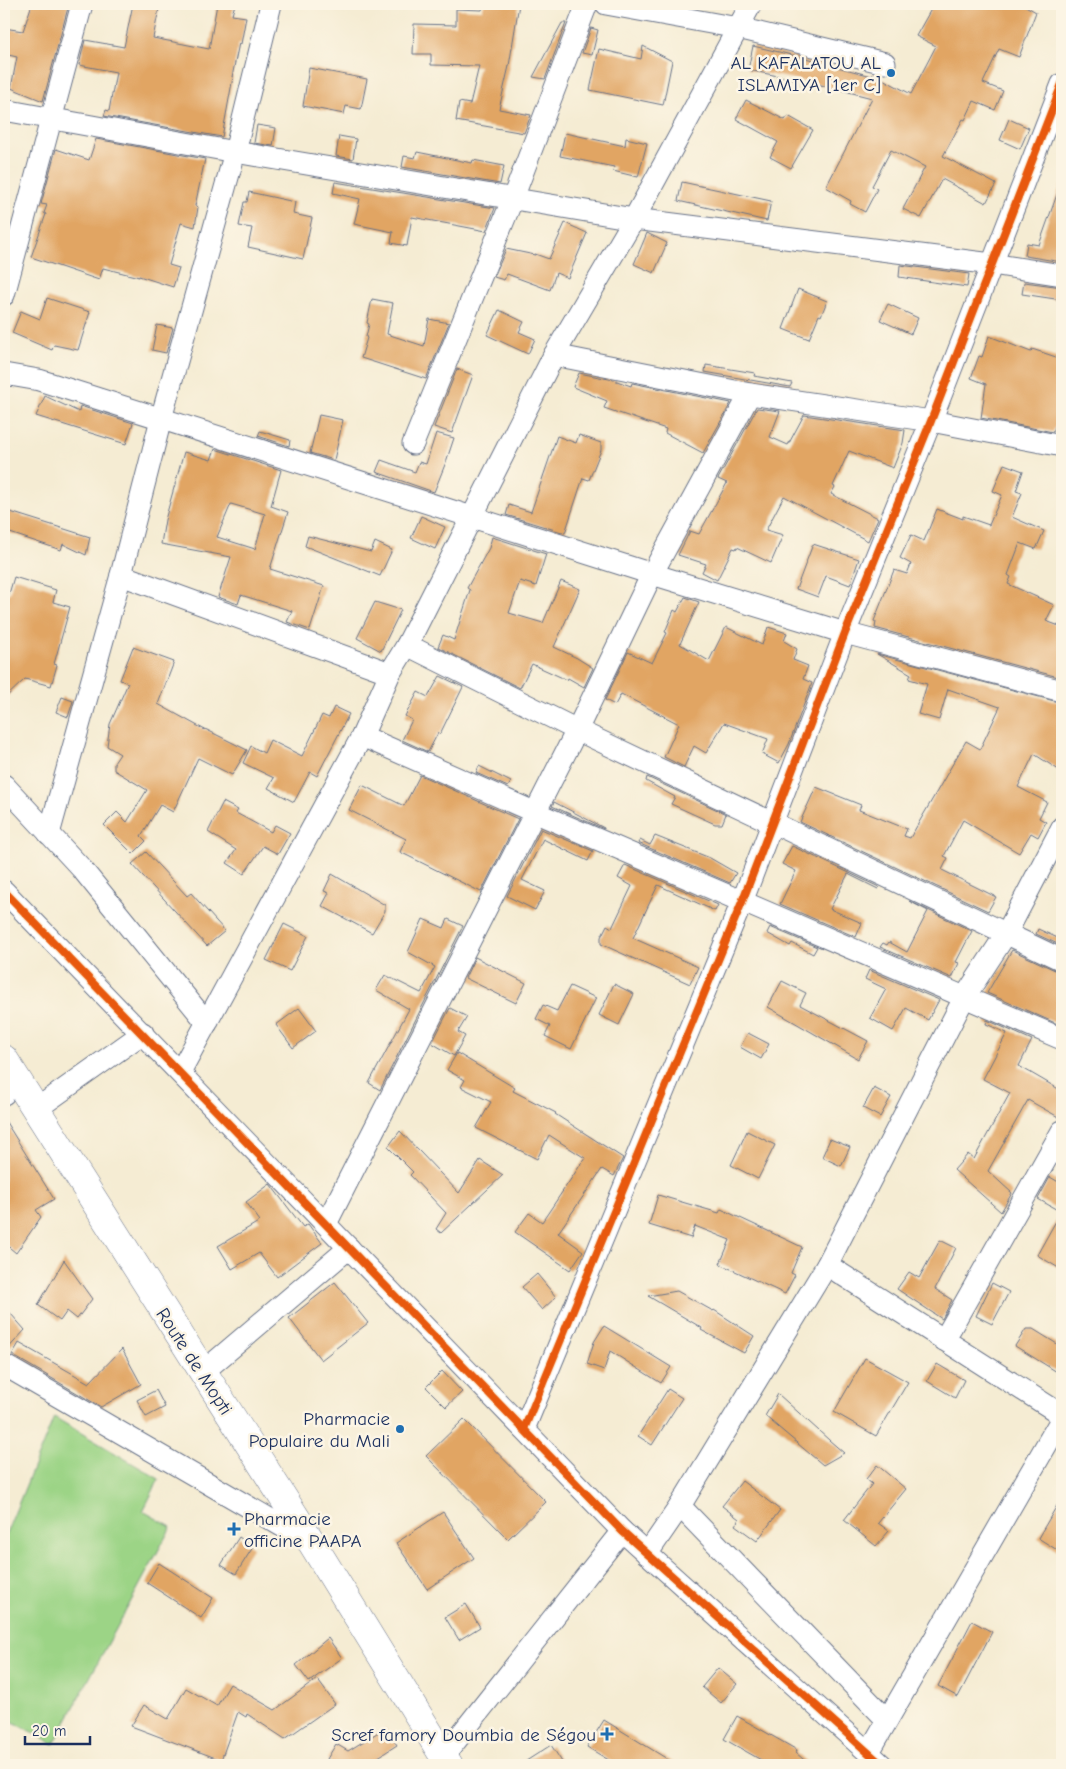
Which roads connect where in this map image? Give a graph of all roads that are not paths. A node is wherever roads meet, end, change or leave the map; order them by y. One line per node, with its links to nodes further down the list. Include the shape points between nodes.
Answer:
1 (82, 4): 10 (street)
2 (271, 4): 11 (street)
3 (587, 4): 12 (street)
4 (606, 4): 6 (street)
5 (750, 4): 6 (street)
6 (738, 28): 7 (street); 13 (street)
7 (885, 62)
8 (1062, 84): 14 (street)
9 (4, 110): 10 (street)
10 (51, 119): 11 (street); 16 (street)
11 (235, 152): 12 (street); 20 (street)
12 (513, 198): 13 (street); 22 (street)
13 (634, 219): 14 (street); 17 (street)
14 (992, 264): 15 (street); 21 (street)
15 (1062, 275)
16 (4, 295)
17 (554, 355): 19 (street); 24 (street)
18 (4, 374): 20 (street, via 39,380)
19 (750, 394): 21 (street); 25 (street)
20 (161, 419): 24 (street); 26 (street)
21 (931, 421): 23 (street); 27 (street)
22 (413, 444)
23 (1062, 446)
24 (472, 517): 25 (street); 28 (street)
25 (652, 574): 27 (street); 31 (street)
26 (121, 575): 29 (street); 37 (street)
27 (845, 633): 30 (street); 35 (street)
28 (407, 645): 29 (street); 31 (street)
29 (390, 673): 32 (street)
30 (1062, 691)
31 (577, 730): 34 (street); 35 (street)
32 (362, 736): 34 (street); 43 (street)
33 (4, 785): 37 (street)
34 (534, 812): 39 (street); 50 (street)
35 (772, 822): 39 (street); 40 (street)
36 (1062, 827): 40 (street)
37 (49, 834): 43 (street, via 82,869)
38 (4, 890): 44 (street)
39 (742, 902): 42 (street); 57 (street)
40 (1006, 934): 41 (street); 42 (street)
41 (1062, 960)
42 (964, 998): 45 (street); 52 (street)
43 (207, 1022): 46 (street)
44 (143, 1033): 46 (street); 48 (street)
45 (1062, 1039)
46 (180, 1072): 50 (street)
47 (6, 1075): 48 (highway, Route de Mopti)
48 (35, 1110): 55 (highway, Route de Mopti)
49 (1062, 1131): 53 (street)
50 (326, 1224): 51 (street)
51 (349, 1248): 55 (street); 57 (street)
52 (828, 1265): 53 (street); 58 (street)
53 (944, 1340): 56 (street)
54 (4, 1365): 60 (street)
55 (203, 1372): 60 (highway, Route de Mopti)
56 (1062, 1417): 62 (street)
57 (524, 1430): 59 (street)
58 (680, 1506): 61 (street); 62 (street)
59 (622, 1531): 61 (street); 64 (street)
60 (312, 1544): 64 (highway, Route de Mopti)
61 (647, 1554): 63 (street)
62 (887, 1720): 63 (street)
63 (875, 1759)
64 (444, 1763)

